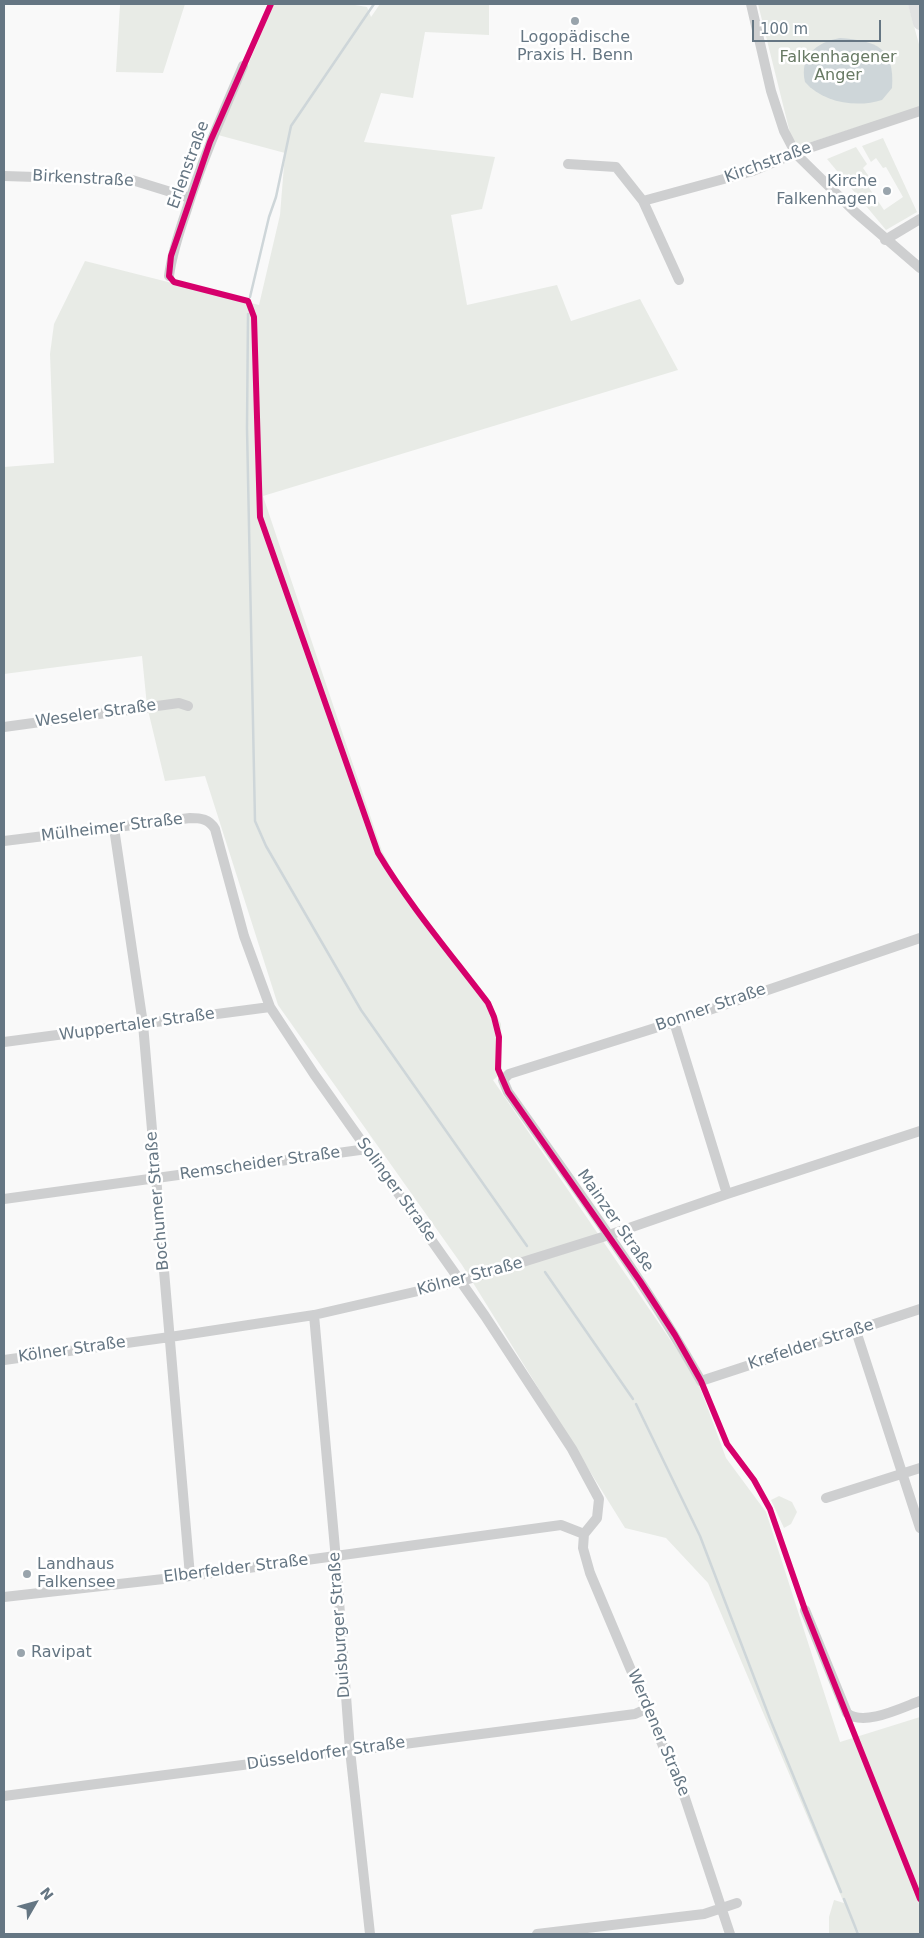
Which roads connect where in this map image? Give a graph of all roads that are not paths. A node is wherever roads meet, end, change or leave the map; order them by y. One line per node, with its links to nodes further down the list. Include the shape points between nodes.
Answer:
1 (751, 4): 6 (street, via 771,91 784,131)
2 (915, 4): 3 (main road)
3 (920, 23)
4 (243, 66): 9 (street, Erlenstraße)
5 (920, 111): 6 (street, Kirchstraße)
6 (796, 154): 10 (street, Kirchstraße, via 753,171); 12 (street)
7 (568, 164): 10 (street, via 616,167)
8 (4, 176): 9 (street, Birkenstraße, via 132,180)
9 (190, 198): 14 (street, Erlenstraße, via 171,256)
10 (642, 201): 15 (street)
11 (920, 219): 12 (street)
12 (885, 240): 13 (street)
13 (920, 268)
14 (169, 276)
15 (679, 280)
16 (188, 706): 17 (street, Weseler Straße, via 180,703)
17 (4, 727)
18 (114, 828): 19 (street, Mülheimer Straße, via 190,818 211,822); 20 (street, Mülheimer Straße); 24 (street, Bochumer Straße)
19 (215, 829): 22 (street, Solinger Straße, via 244,936)
20 (4, 841)
21 (920, 938): 23 (street, Bonner Straße)
22 (270, 1007): 24 (street, Wuppertaler Straße); 28 (street, Solinger Straße)
23 (674, 1022): 26 (street, Bonner Straße, via 509,1074); 30 (street)
24 (143, 1024): 25 (street, Wuppertaler Straße); 29 (street, Bochumer Straße)
25 (4, 1042)
26 (503, 1080): 32 (street, Mainzer Straße, via 508,1092)
27 (920, 1131): 30 (street, Kölner Straße)
28 (367, 1149): 29 (street, Remscheider Straße); 33 (street, Solinger Straße)
29 (157, 1178): 31 (street, Remscheider Straße); 37 (street, Bochumer Straße)
30 (727, 1194): 32 (street, Kölner Straße)
31 (4, 1199)
32 (609, 1235): 33 (street, Kölner Straße); 39 (street, Mainzer Straße, via 675,1335)
33 (462, 1281): 35 (street, Kölner Straße); 44 (street, Solinger Straße, via 572,1449 599,1499 596,1518)
34 (920, 1309): 36 (street, Krefelder Straße)
35 (314, 1315): 37 (street, Kölner Straße); 45 (street, Duisburger Straße)
36 (856, 1331): 39 (street, Krefelder Straße); 41 (street)
37 (170, 1337): 38 (street, Kölner Straße); 46 (street, Bochumer Straße)
38 (4, 1360)
39 (701, 1381)
40 (920, 1468): 41 (street)
41 (902, 1473): 42 (street); 43 (street)
42 (826, 1498)
43 (920, 1528)
44 (584, 1534): 45 (street, Elberfelder Straße, via 561,1524); 50 (street, Werdener Straße, via 583,1548 590,1573)
45 (336, 1556): 46 (street, Elberfelder Straße); 51 (street, Duisburger Straße)
46 (190, 1576): 47 (street, Elberfelder Straße)
47 (4, 1597)
48 (805, 1610): 49 (street, via 846,1713 852,1718 864,1720)
49 (920, 1701)
50 (648, 1708): 51 (street, Düsseldorfer Straße, via 635,1714); 54 (street, Werdener Straße, via 685,1798)
51 (350, 1750): 52 (street, Düsseldorfer Straße); 55 (street, Duisburger Straße)
52 (4, 1796)
53 (737, 1903): 54 (street)
54 (722, 1908): 56 (street, via 704,1914); 57 (street, Werdener Straße)
55 (370, 1934)
56 (537, 1934)
57 (730, 1934)

